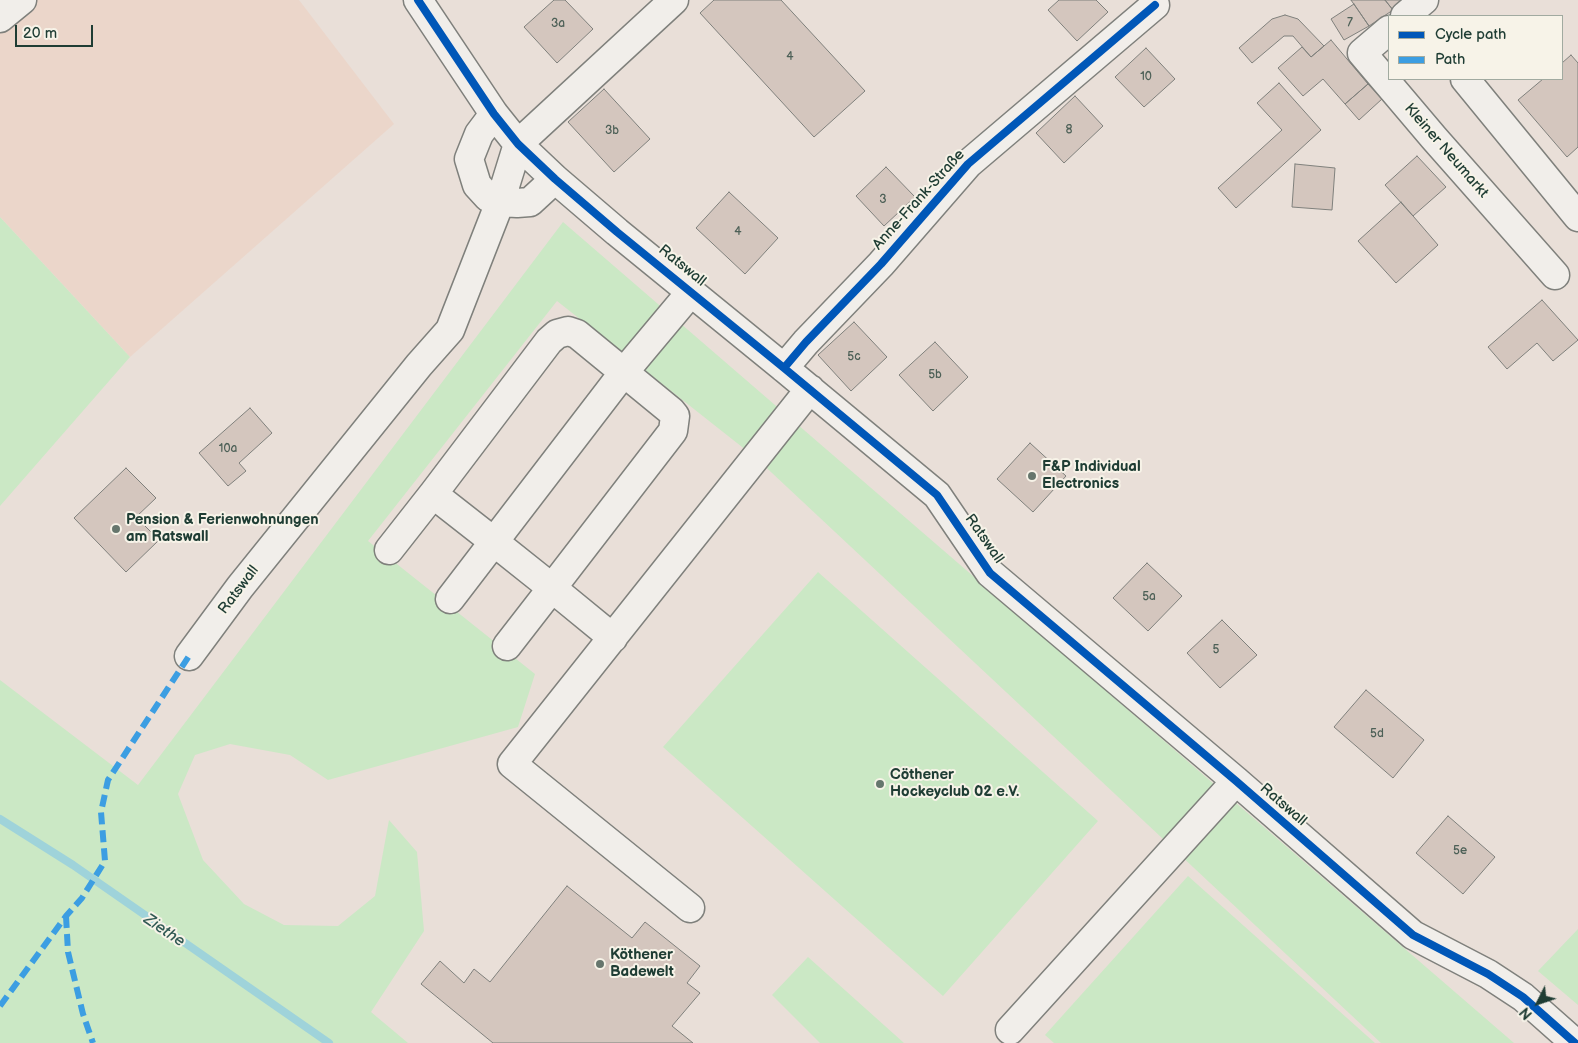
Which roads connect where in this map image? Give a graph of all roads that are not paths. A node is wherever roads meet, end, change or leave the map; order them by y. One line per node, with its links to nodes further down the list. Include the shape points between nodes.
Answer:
1 (418, 0): 6 (street, Ratswall)
2 (674, 0): 7 (street)
3 (1155, 5): 13 (street, Anne-Frank-Straße, via 968,164)
4 (1388, 31): 11 (street, Kleiner Neumarkt, via 1362,53)
5 (1466, 80): 10 (street)
6 (494, 114): 7 (street, Ratswall); 9 (street, via 479,134 469,159 477,185 488,197)
7 (518, 144): 8 (street, Ratswall); 9 (street, Ratswall)
8 (555, 179): 9 (street, via 530,202); 12 (street, Ratswall)
9 (500, 202): 23 (street, Ratswall, via 450,330 246,580)
10 (1578, 217)
11 (1554, 275)
12 (691, 292): 13 (street, Ratswall); 14 (street)
13 (784, 368): 15 (street, Ratswall)
14 (624, 372): 16 (street, via 577,334 568,331 558,334 549,341); 17 (street); 19 (street, via 671,411 674,416 673,432)
15 (810, 389): 21 (street); 24 (street, Ratswall, via 937,495 990,573)
16 (433, 494): 17 (street); 18 (street)
17 (494, 542): 19 (street); 20 (street)
18 (389, 550)
19 (552, 588): 21 (street); 22 (street)
20 (450, 599)
21 (613, 638): 25 (street, via 512,764)
22 (507, 646)
23 (190, 656)
24 (1236, 782): 26 (street); 27 (street, Ratswall, via 1413,935 1488,974 1523,997)
25 (690, 908)
26 (1010, 1030)
27 (1575, 1043)

